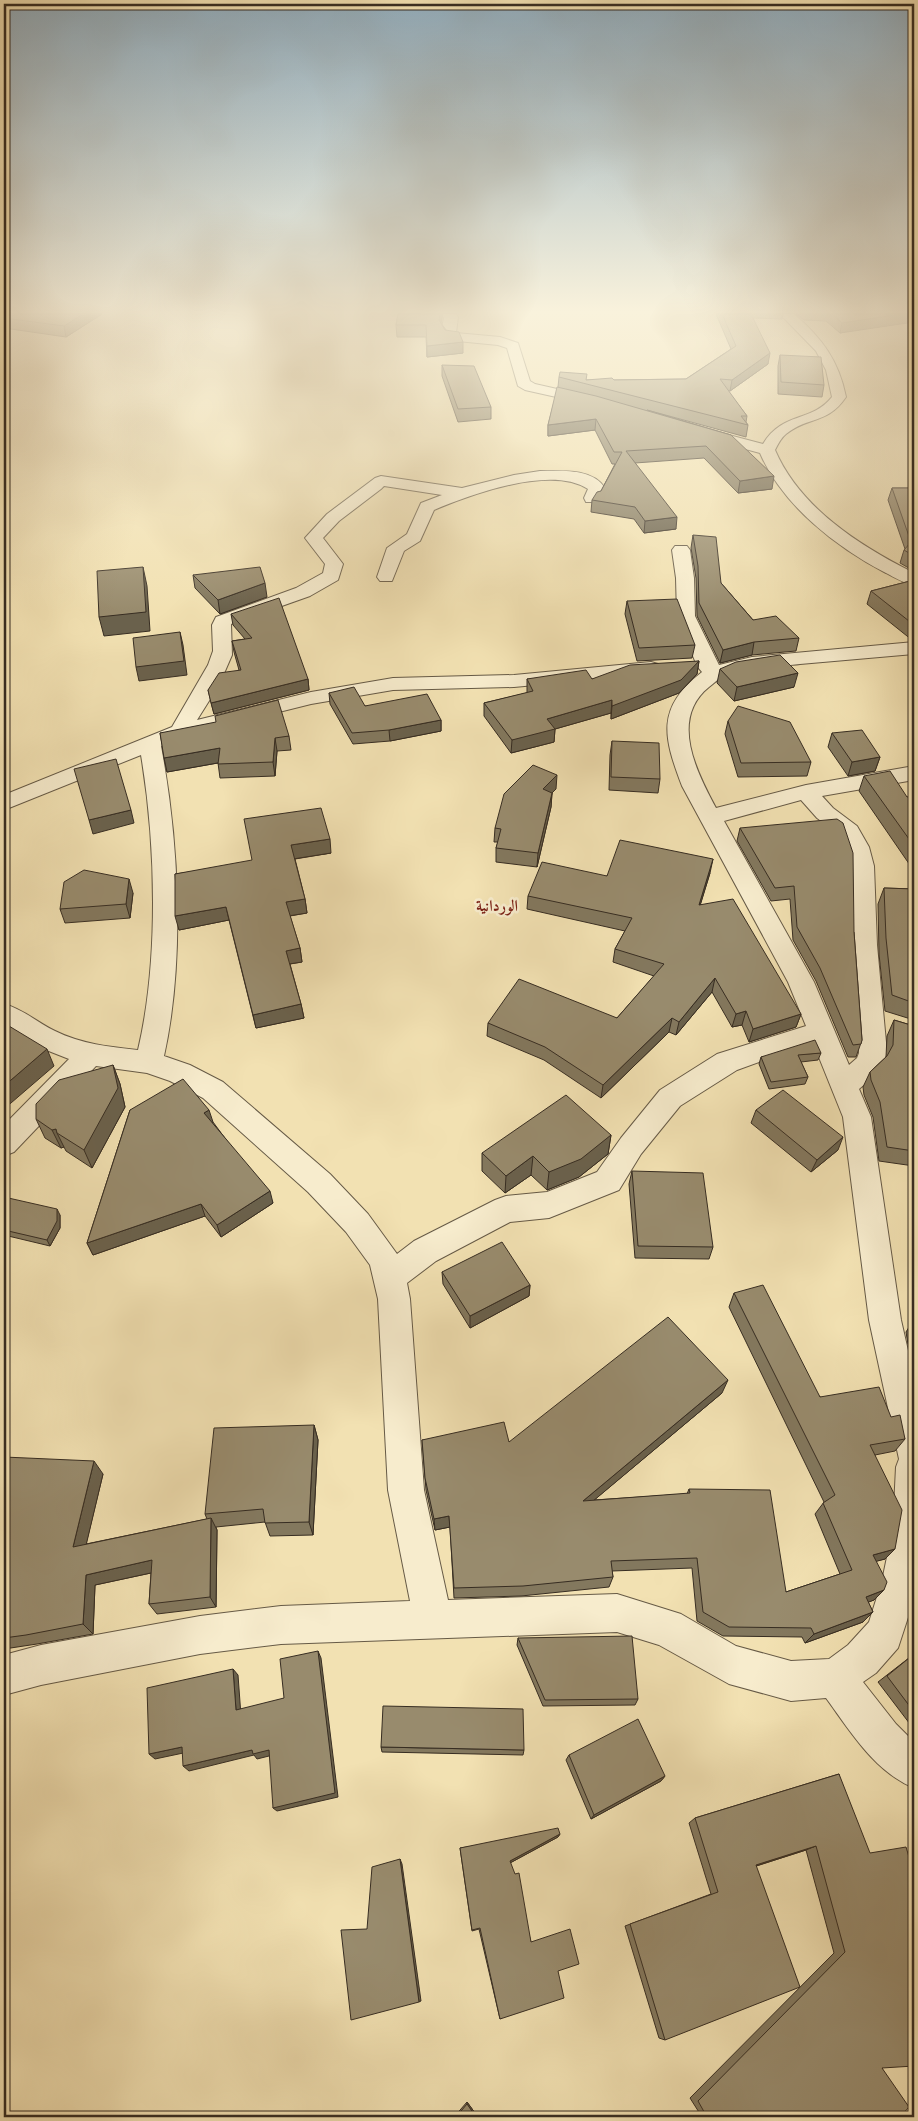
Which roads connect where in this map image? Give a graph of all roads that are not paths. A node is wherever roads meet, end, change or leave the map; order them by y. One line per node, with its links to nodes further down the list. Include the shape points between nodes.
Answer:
1 (824, 413): 3 (street, via 783,428)
2 (695, 431): 3 (street)
3 (767, 450): 8 (street, via 787,485 832,532 863,554)
4 (461, 493): 5 (street, via 492,483 532,477 577,476 596,488); 7 (street, via 426,508 414,537 396,548); 11 (street, via 381,481 325,524 314,538 334,564 332,576 303,592 223,621 220,627 224,644 222,658)
5 (592, 498)
6 (681, 550): 10 (street, via 686,616)
7 (386, 577)
8 (914, 580)
9 (914, 648): 10 (street)
10 (711, 669): 11 (street, via 676,666 514,680 375,686 311,698); 16 (street, via 686,700 680,712 677,737 693,786)
11 (180, 731): 12 (street)
12 (150, 742): 15 (street); 20 (street, via 161,810 166,886 157,1030)
13 (914, 773): 14 (street)
14 (806, 792): 16 (street); 21 (street, via 825,813 849,831 858,846 862,866 880,1021 869,1064)
15 (4, 803)
16 (710, 817): 18 (street, via 801,982)
17 (4, 1014): 19 (street, via 46,1039)
18 (822, 1033): 21 (street); 23 (street, via 727,1062 670,1098 631,1146 608,1182 549,1206 506,1209 425,1251)
19 (90, 1055): 20 (street); 22 (street)
20 (149, 1062): 23 (street, via 202,1083 254,1125 319,1183 357,1223 383,1258)
21 (845, 1085): 24 (street, via 857,1117 885,1320)
22 (4, 1144)
23 (390, 1277): 26 (street, via 406,1490)
24 (914, 1452)
25 (914, 1467): 28 (street, via 911,1528 901,1581 884,1634 862,1659)
26 (433, 1620): 27 (street, via 281,1625 200,1635 50,1663); 28 (street, via 617,1614 667,1628 729,1664 791,1681)
27 (4, 1675)
28 (835, 1678): 29 (street, via 885,1740)
29 (914, 1767)

